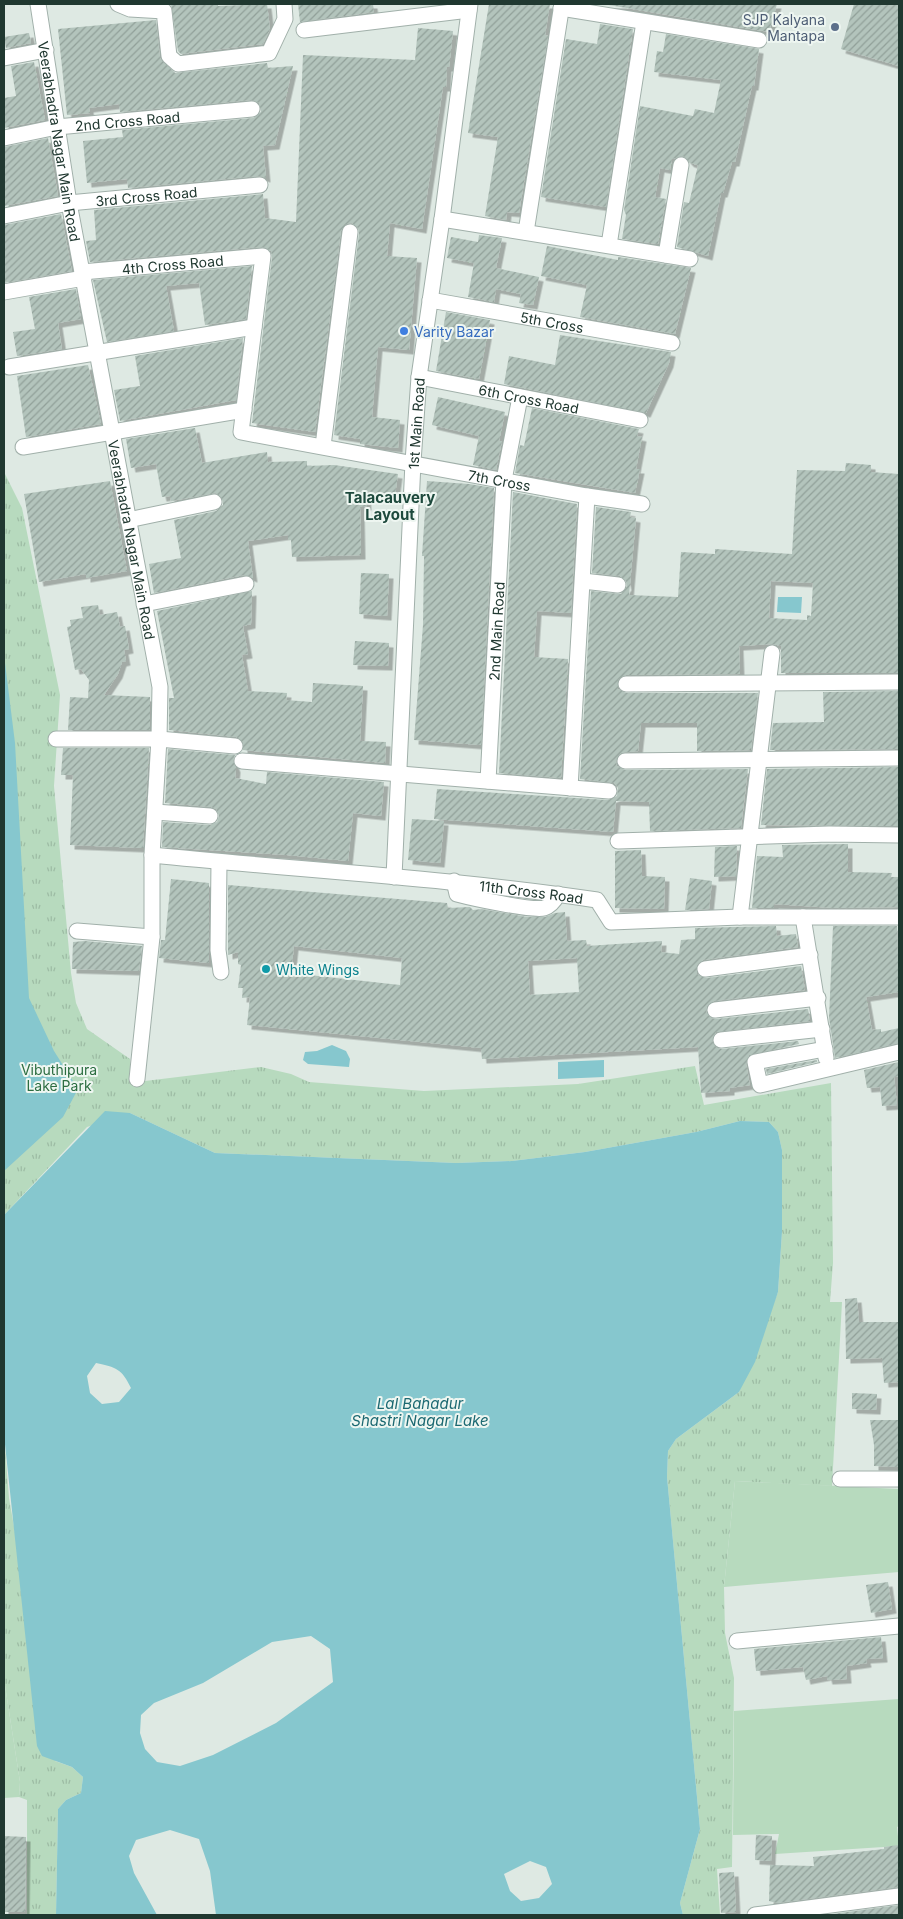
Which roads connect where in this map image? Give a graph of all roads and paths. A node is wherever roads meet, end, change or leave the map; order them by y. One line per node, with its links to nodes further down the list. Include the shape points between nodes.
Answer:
1 (38, 4): 9 (street, Veerabhadra Nagar Main Road)
2 (118, 4): 3 (street, via 130,9 164,11 170,56 178,64 269,53 285,18)
3 (284, 4)
4 (562, 6): 6 (street); 20 (street)
5 (469, 7): 7 (street); 18 (street, 1st Main Road)
6 (644, 22): 8 (street); 21 (street)
7 (304, 30)
8 (759, 40)
9 (46, 50): 10 (street); 12 (street, Veerabhadra Nagar Main Road)
10 (4, 58)
11 (252, 108): 12 (street, 2nd Cross Road)
12 (57, 127): 13 (street, 2nd Cross Road); 16 (street, Veerabhadra Nagar Main Road)
13 (4, 138)
14 (680, 165): 22 (street)
15 (260, 185): 16 (street, 3rd Cross Road)
16 (69, 203): 17 (street, 3rd Cross Road); 24 (street, Veerabhadra Nagar Main Road)
17 (4, 216)
18 (442, 219): 20 (street); 26 (street, 1st Main Road)
19 (350, 232): 36 (street)
20 (526, 232): 21 (street)
21 (609, 245): 22 (street)
22 (666, 255): 23 (street)
23 (690, 259)
24 (83, 275): 25 (street, 4th Cross Road); 27 (street, 4th Cross Road, via 263,256); 29 (street, Veerabhadra Nagar Main Road)
25 (4, 292)
26 (430, 300): 28 (street, 5th Cross); 31 (street, 1st Main Road)
27 (254, 328): 29 (street); 33 (street)
28 (672, 343)
29 (97, 353): 30 (street); 35 (street, Veerabhadra Nagar Main Road)
30 (9, 367)
31 (419, 377): 32 (street, 6th Cross Road); 38 (street, 1st Main Road)
32 (520, 397): 34 (street, 6th Cross Road); 39 (street, 2nd Main Road)
33 (244, 410): 35 (street); 36 (street, 7th Cross, via 241,432)
34 (640, 420)
35 (111, 431): 37 (street); 43 (street, Veerabhadra Nagar Main Road)
36 (323, 446): 38 (street, 7th Cross)
37 (23, 447)
38 (412, 462): 39 (street, 7th Cross); 59 (street, 1st Main Road)
39 (504, 480): 40 (street, 7th Cross); 60 (street, 2nd Main Road)
40 (586, 496): 42 (street, 7th Cross); 44 (street)
41 (214, 502): 43 (street)
42 (642, 504)
43 (128, 520): 47 (street, Veerabhadra Nagar Main Road)
44 (583, 581): 46 (street); 61 (street)
45 (246, 584): 47 (street)
46 (618, 585)
47 (144, 604): 53 (street, Veerabhadra Nagar Main Road, via 160,687)
48 (772, 653): 51 (street)
49 (899, 682): 51 (street)
50 (626, 684): 51 (street)
51 (768, 684): 58 (street)
52 (56, 739): 53 (street)
53 (160, 739): 54 (street); 63 (street, Veerabhadra Nagar Main Road)
54 (235, 746)
55 (899, 758): 58 (street)
56 (242, 761): 59 (street)
57 (625, 761): 58 (street)
58 (759, 761): 66 (street)
59 (398, 774): 60 (street); 70 (street, 1st Main Road)
60 (488, 781): 61 (street)
61 (570, 788): 62 (street)
62 (609, 791)
63 (155, 812): 64 (street); 68 (street, Veerabhadra Nagar Main Road)
64 (210, 816)
65 (899, 835): 66 (street)
66 (750, 837): 67 (street); 71 (street)
67 (618, 841)
68 (152, 855): 69 (street, 11th Cross Road); 75 (street, Veerabhadra Nagar Main Road)
69 (219, 862): 70 (street, 11th Cross Road); 78 (street, via 218,950)
70 (394, 877): 71 (street, 11th Cross Road, via 598,900 611,922)
71 (740, 917): 72 (street, 11th Cross Road)
72 (803, 917): 73 (street, 11th Cross Road); 76 (street)
73 (899, 917)
74 (77, 931): 75 (street)
75 (152, 937): 86 (street, Veerabhadra Nagar Main Road)
76 (810, 955): 77 (street); 79 (street)
77 (705, 969)
78 (221, 972)
79 (818, 998): 80 (street); 81 (street)
80 (715, 1010)
81 (822, 1029): 82 (street); 83 (street)
82 (721, 1040)
83 (825, 1049): 85 (street); 85 (street, via 755,1062 760,1085)
84 (899, 1052): 85 (street)
85 (828, 1069)
86 (137, 1079)
87 (840, 1479): 88 (street)
88 (899, 1479)
89 (899, 1626): 90 (street)
90 (738, 1641)
91 (899, 1896): 92 (street)
92 (755, 1915)

